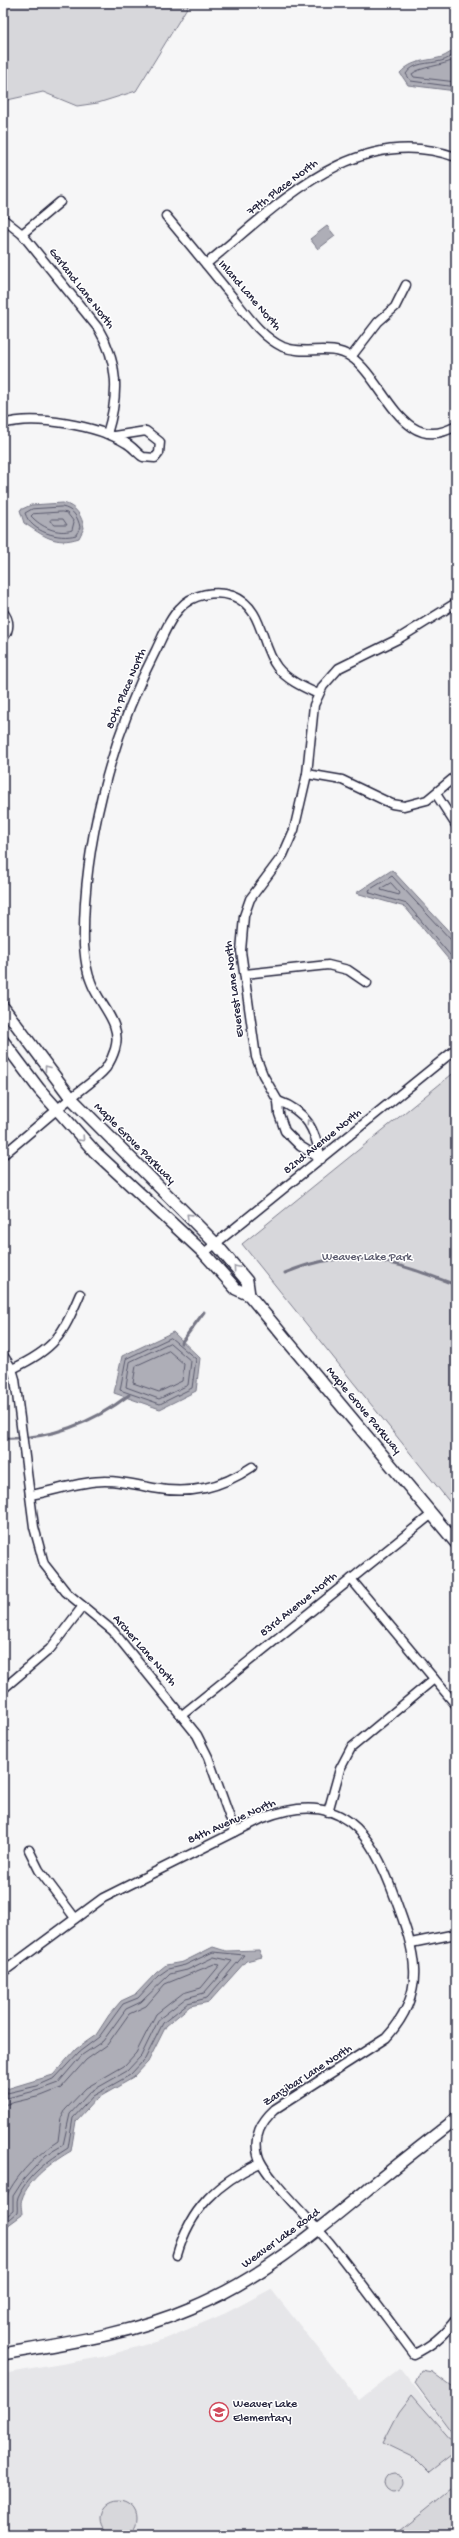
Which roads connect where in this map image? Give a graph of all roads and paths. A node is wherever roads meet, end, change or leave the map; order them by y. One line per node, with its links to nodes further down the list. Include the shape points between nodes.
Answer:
1 (456, 157): 6 (street, 79th Place North, via 406,148 364,154 338,163 301,187)
2 (60, 202): 5 (street)
3 (166, 216): 6 (street, Inland Lane North)
4 (3, 219): 5 (street, Garland Lane North)
5 (22, 234): 11 (street, Garland Lane North, via 98,328 106,342 117,378)
6 (206, 264): 8 (street, Inland Lane North, via 271,340 298,351 330,350)
7 (406, 285): 8 (street, via 395,307 378,322)
8 (351, 357): 10 (street, via 403,420 421,432 438,433)
9 (3, 424): 11 (street, via 37,419)
10 (456, 426)
11 (111, 435): 11 (street, via 128,444 143,457 155,458 159,453 160,442 146,431)
12 (456, 603): 15 (street, via 403,635 339,668)
13 (3, 612): 14 (street, via 9,626)
14 (3, 638)
15 (318, 694): 16 (street, Everest Lane North, via 313,714); 25 (street, 80th Place North, via 295,682 278,668 255,616 243,602 233,596 205,594 192,598 180,607 172,619 125,720 101,800 92,848 86,897 86,965 91,983 115,1026 117,1044 107,1066)
16 (307, 774): 18 (street, via 342,780 392,804 416,804); 20 (street, Everest Lane North, via 290,841 283,855 250,899 244,916 241,951)
17 (456, 776): 18 (street)
18 (436, 794): 19 (street)
19 (456, 825)
20 (245, 974): 21 (street, via 328,965 348,970); 26 (street, Everest Lane North, via 256,1057)
21 (368, 983)
22 (3, 1007): 25 (main road, Maple Grove Parkway, one-way to 22)
23 (3, 1041): 27 (main road, Maple Grove Parkway)
24 (456, 1049): 29 (street, 82nd Avenue North)
25 (71, 1098): 27 (street, 80th Place North); 30 (main road, Maple Grove Parkway, one-way to 25)
26 (278, 1101): 29 (street, Everest Lane North, via 278,1114 285,1131 300,1146); 29 (street, one-way to 26, via 316,1135 306,1118 299,1110)
27 (56, 1110): 28 (street, 80th Place North); 31 (main road, Maple Grove Parkway, one-way to 31, via 121,1178)
28 (3, 1155)
29 (321, 1159): 30 (street, 82nd Avenue North)
30 (216, 1244): 31 (street, 82nd Avenue North); 33 (main road, Maple Grove Parkway, one-way to 30, via 247,1282)
31 (204, 1254): 33 (main road, Maple Grove Parkway, via 236,1289)
32 (80, 1294): 35 (street, via 54,1343 43,1353)
33 (249, 1295): 38 (main road, Maple Grove Parkway)
34 (3, 1355): 35 (street, Archer Lane North)
35 (12, 1369): 37 (street, Archer Lane North)
36 (252, 1467): 37 (street, via 228,1482 198,1490 178,1492 106,1481 84,1483)
37 (30, 1495): 41 (street, Archer Lane North, via 37,1546 44,1564 54,1578)
38 (432, 1514): 39 (main road, Maple Grove Parkway); 40 (street, 83rd Avenue North)
39 (456, 1543)
40 (351, 1579): 42 (street); 45 (street, 83rd Avenue North)
41 (83, 1606): 43 (street, via 50,1649); 45 (street, Archer Lane North, via 113,1631)
42 (434, 1678): 44 (street); 46 (street, via 351,1748 340,1769)
43 (3, 1689)
44 (456, 1705)
45 (182, 1714): 47 (street, Archer Lane North, via 208,1757)
46 (328, 1812): 47 (street, 84th Avenue North, via 313,1808 280,1812); 51 (street, Zanzibar Lane North, via 355,1826 375,1850 383,1865)
47 (235, 1832): 49 (street, 84th Avenue North, via 122,1887)
48 (29, 1850): 49 (street, via 39,1870)
49 (75, 1918): 52 (street, 84th Avenue North)
50 (456, 1934): 51 (street)
51 (411, 1943): 54 (street, Zanzibar Lane North, via 415,1977 407,2010 398,2025 372,2048 275,2109 265,2118 257,2139)
52 (3, 1972)
53 (456, 2119): 55 (main road, Weaver Lake Road)
54 (260, 2163): 55 (street); 56 (street, via 223,2183 206,2198 189,2223)
55 (318, 2230): 57 (street, via 414,2354 434,2342 448,2330); 58 (main road, Weaver Lake Road, via 265,2269 229,2291 180,2313 108,2335)
56 (177, 2255)
57 (456, 2318)
58 (3, 2354)

